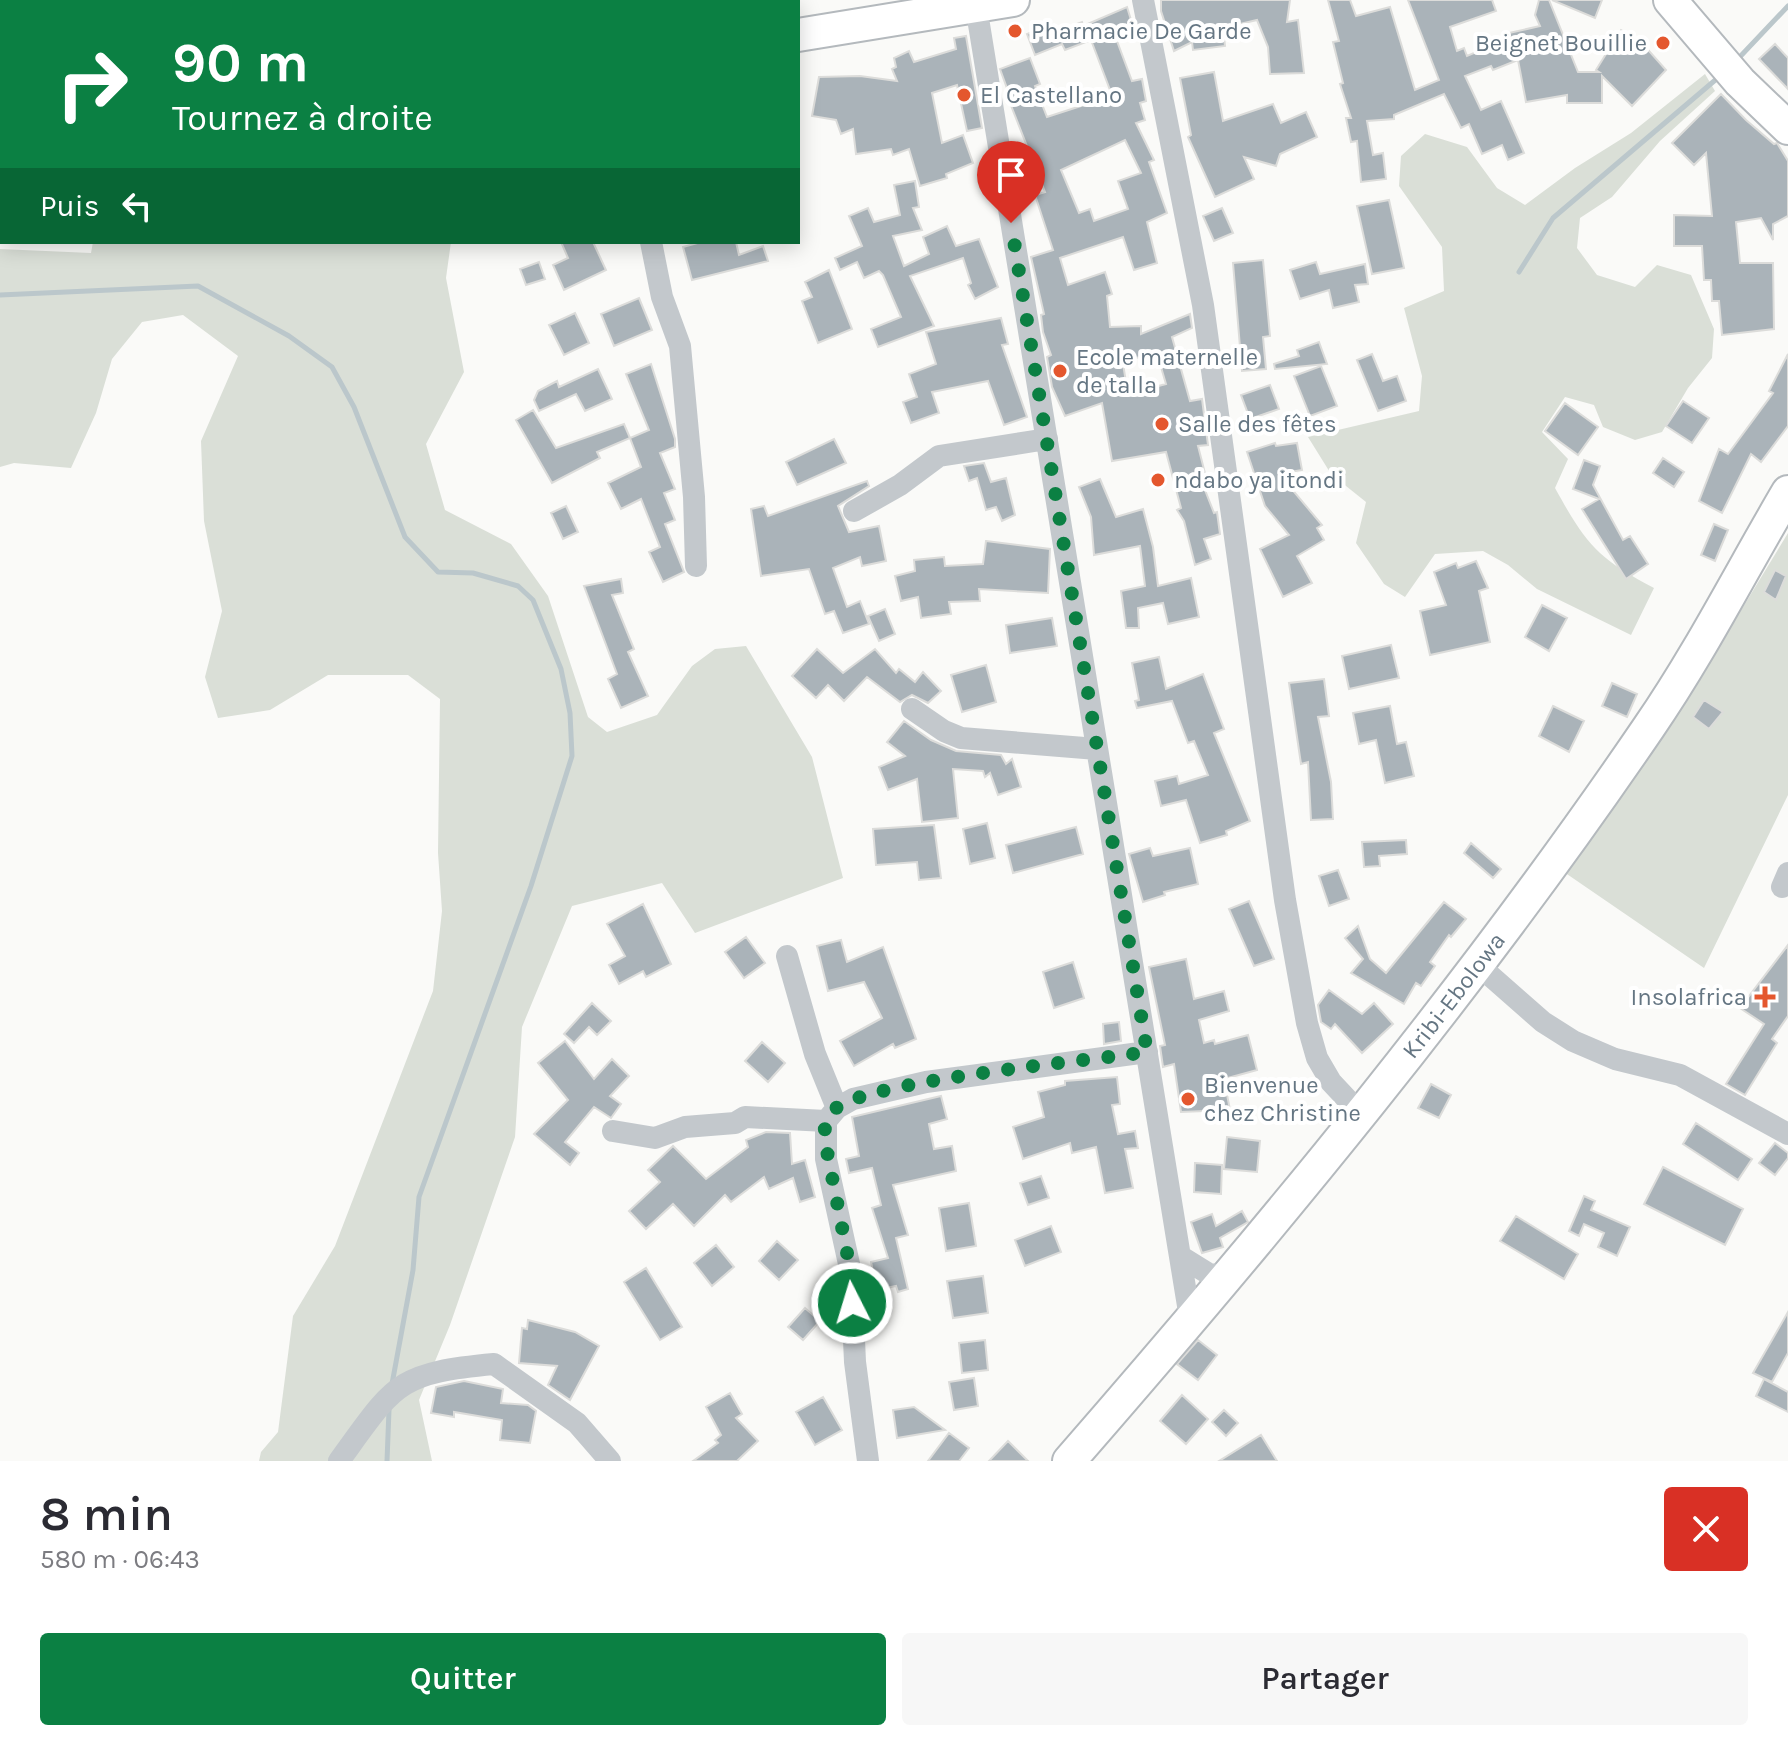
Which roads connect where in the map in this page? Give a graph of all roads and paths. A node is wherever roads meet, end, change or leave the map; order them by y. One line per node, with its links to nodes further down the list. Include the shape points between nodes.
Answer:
1 (1013, 0): 4 (highway)
2 (1143, 0): 17 (street, via 1203,305 1285,900 1307,1023 1331,1082)
3 (1670, 0): 6 (highway, via 1740,82)
4 (976, 3): 5 (highway); 8 (street)
5 (800, 35)
6 (1788, 128)
7 (651, 244): 11 (street, via 662,297 680,346)
8 (1047, 439): 10 (street, via 939,456); 13 (street)
9 (1788, 492): 15 (highway, Kribi-Ebolowa, via 1650,726)
10 (854, 511)
11 (696, 566)
12 (912, 709): 13 (street, via 961,738)
13 (1097, 749): 16 (street)
14 (787, 956): 18 (street)
15 (1477, 964): 17 (highway, Kribi-Ebolowa); 20 (street, via 1573,1041 1615,1059 1680,1075)
16 (1147, 1052): 18 (street, via 926,1082 853,1099); 21 (street)
17 (1360, 1113): 22 (highway, Kribi-Ebolowa)
18 (831, 1114): 19 (street, via 745,1117 655,1138); 26 (street, via 826,1159 851,1273 855,1362)
19 (613, 1131)
20 (1788, 1134)
21 (1180, 1256): 22 (street, via 1209,1274); 23 (street)
22 (1225, 1276): 23 (highway, Kribi-Ebolowa)
23 (1190, 1318): 27 (highway, Kribi-Ebolowa)
24 (339, 1461): 25 (street, via 386,1397 404,1383 429,1372 494,1364 577,1423)
25 (610, 1461)
26 (868, 1461)
27 (1069, 1461)

